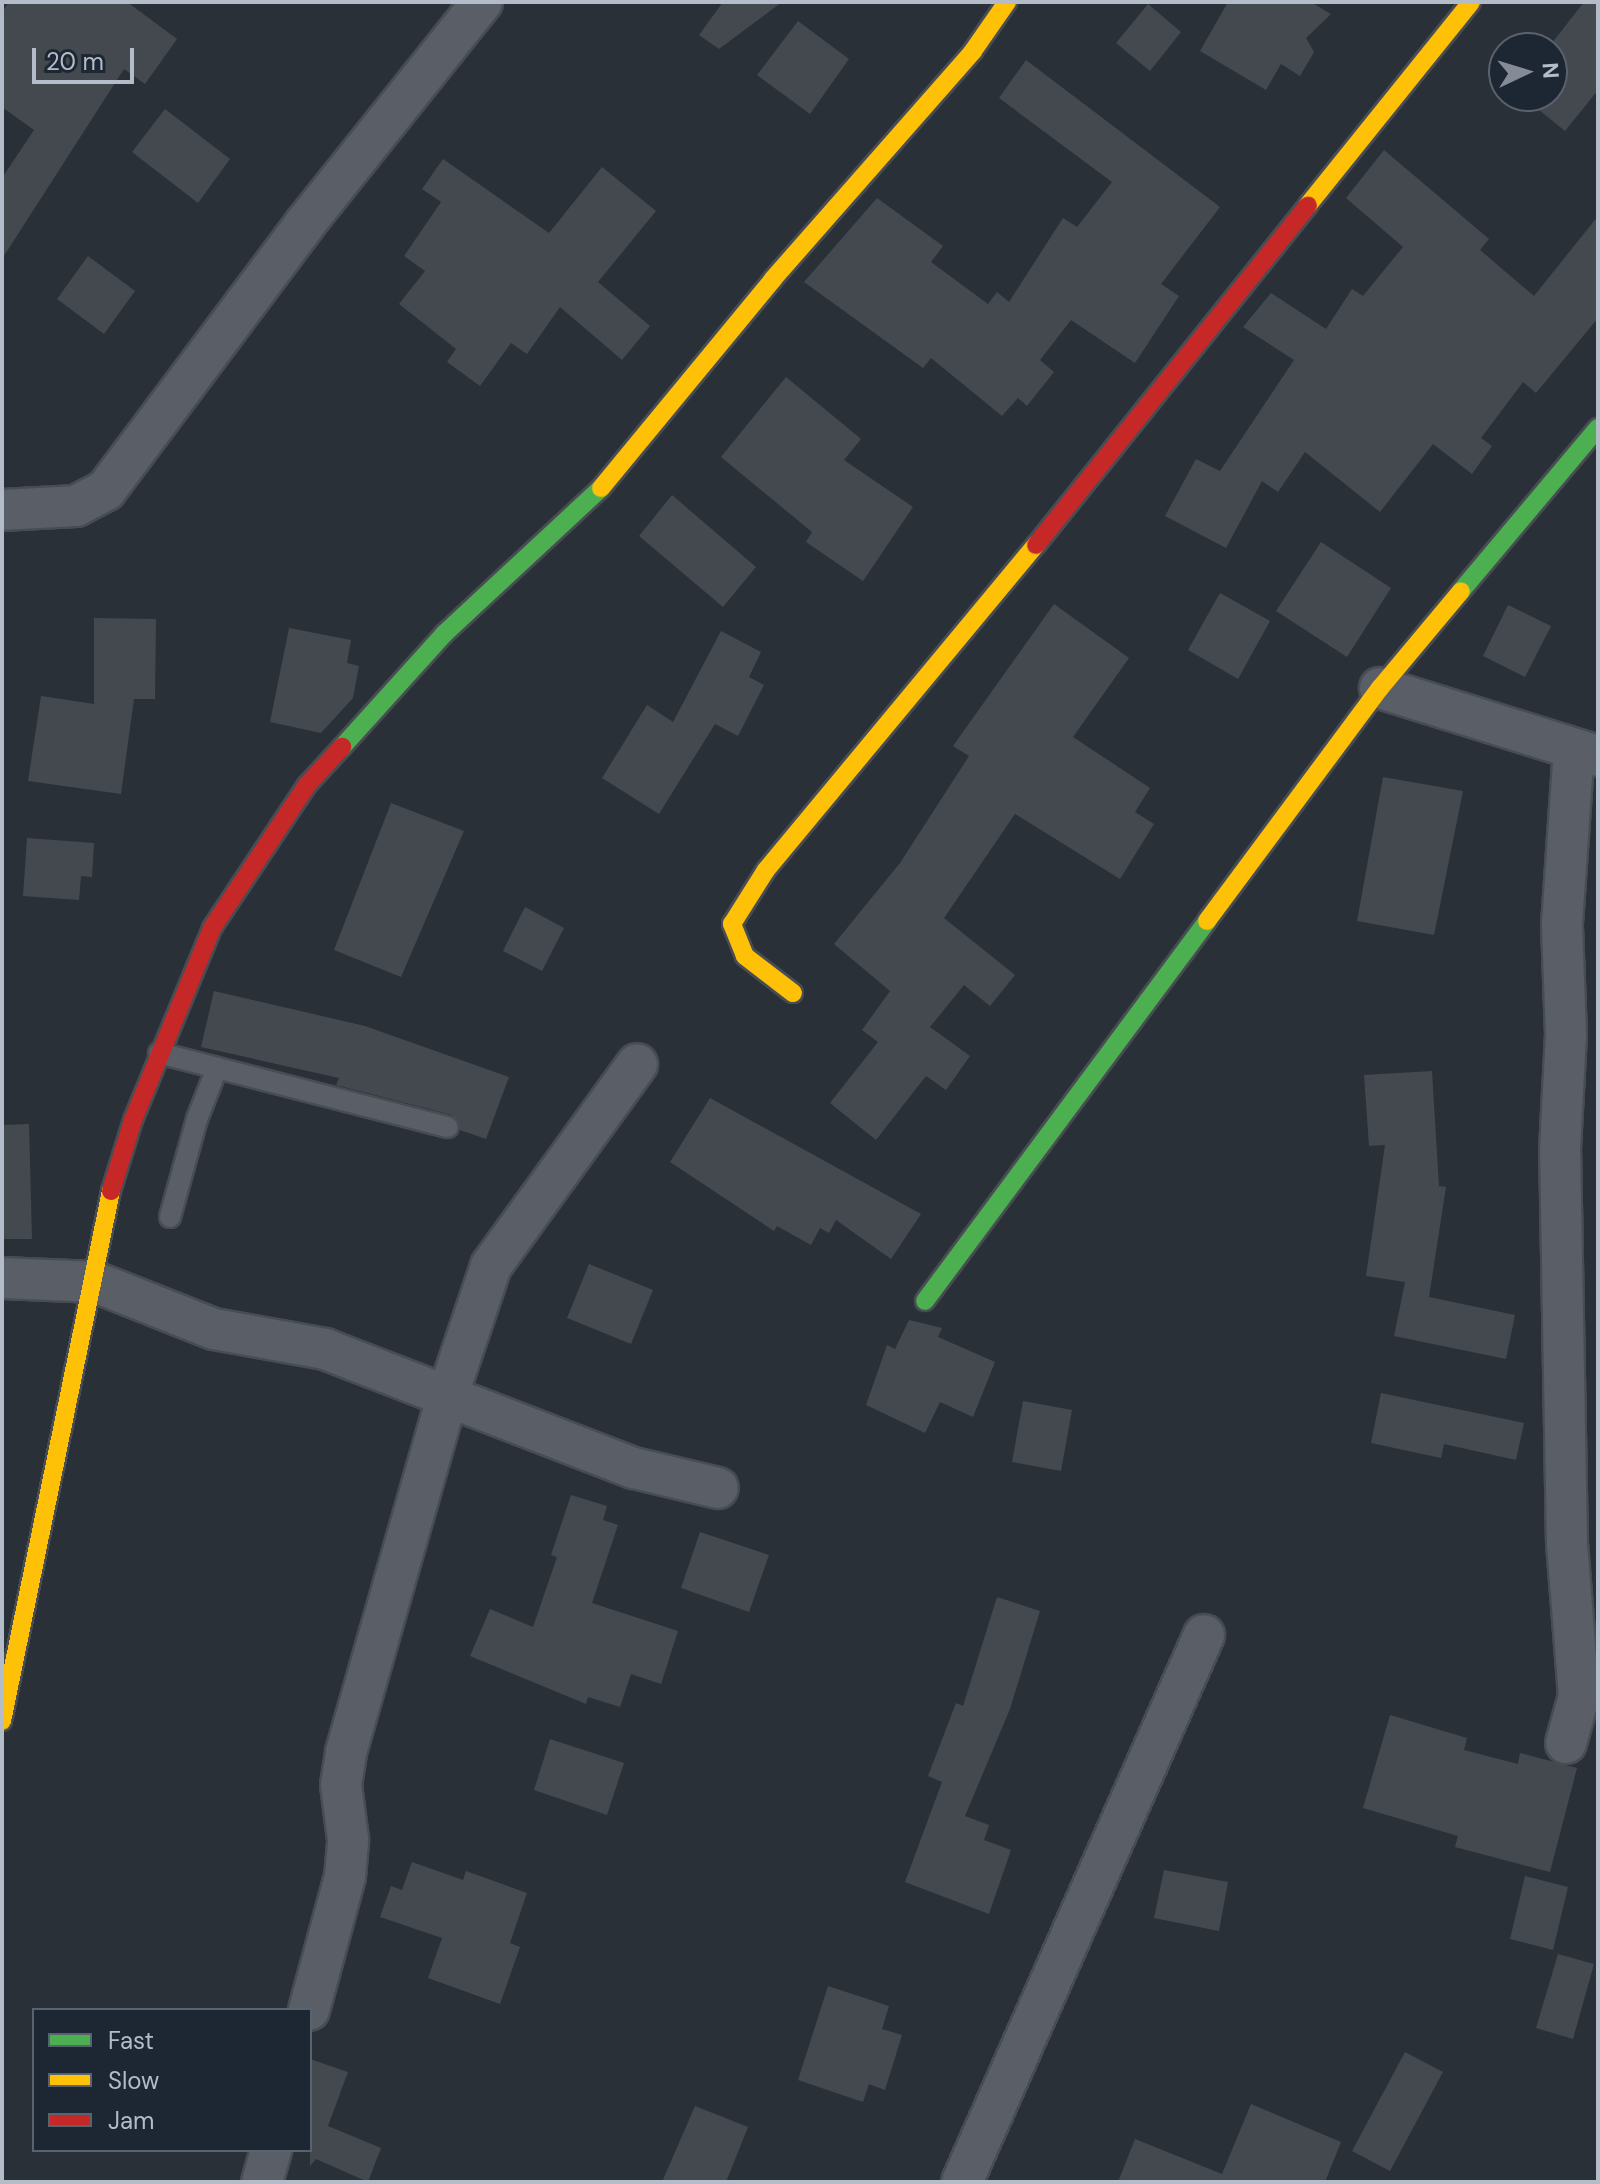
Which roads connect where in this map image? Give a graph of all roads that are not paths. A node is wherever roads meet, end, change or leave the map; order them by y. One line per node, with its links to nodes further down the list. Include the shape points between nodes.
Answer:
1 (482, 2): 5 (street, via 304,225 106,490 76,506)
2 (1007, 2): 9 (street, via 973,51 773,279 601,488 444,634 307,785 212,928)
3 (1471, 2): 8 (street, via 1063,512 766,870 732,924 745,956)
4 (1598, 428): 6 (street)
5 (2, 510)
6 (1380, 688): 7 (street); 16 (street)
7 (1586, 753): 22 (street, via 1562,924 1567,1545 1579,1696)
8 (793, 993)
9 (159, 1053): 11 (lane); 15 (street, via 100,1227)
10 (637, 1064): 17 (street, via 491,1266)
11 (217, 1068): 12 (lane); 13 (lane)
12 (448, 1127)
13 (170, 1217)
14 (2, 1278): 15 (street)
15 (95, 1282): 17 (street, via 214,1329 325,1349); 20 (street)
16 (925, 1301)
17 (448, 1394): 18 (street, via 634,1468); 23 (street, via 346,1752 341,1785 348,1839 345,1877)
18 (718, 1488)
19 (1204, 1635): 26 (street)
20 (4, 1702): 21 (street)
21 (2, 1721)
22 (1566, 1743)
23 (310, 2008)
24 (270, 2152): 25 (street)
25 (262, 2182)
26 (962, 2182)

